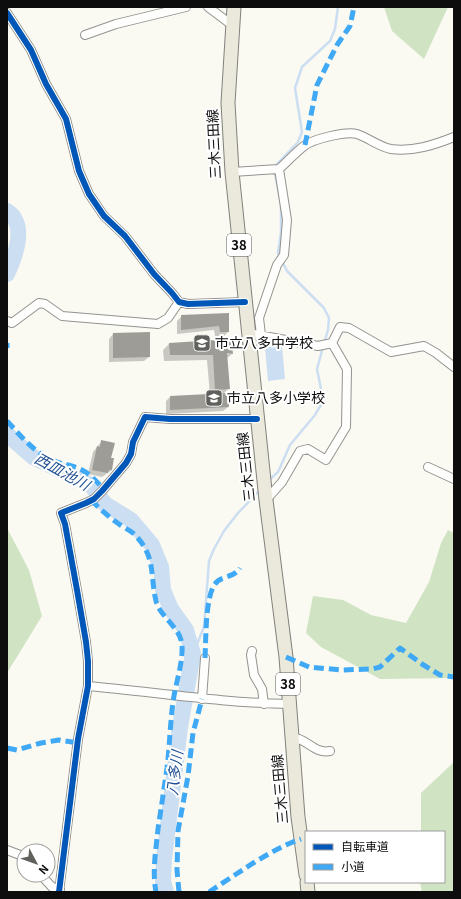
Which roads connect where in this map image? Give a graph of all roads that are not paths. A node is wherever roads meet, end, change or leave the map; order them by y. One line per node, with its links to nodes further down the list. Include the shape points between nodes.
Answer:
1 (186, 7): 6 (street, via 116,24)
2 (208, 7): 5 (street)
3 (234, 7): 5 (main road, 三木三田線 / 38)
4 (7, 13): 10 (street, via 30,50 66,119 79,171 90,194 104,216 125,236)
5 (232, 26): 9 (main road, 三木三田線 / 38, via 228,103)
6 (85, 35)
7 (454, 137): 8 (street, via 434,145 390,149 356,134 340,134 305,145)
8 (279, 169): 9 (street); 14 (street, via 287,220 284,255 277,265 259,318)
9 (232, 172): 11 (main road, 三木三田線 / 38)
10 (179, 302): 11 (street); 12 (street, via 168,318 158,324 62,316 45,304 39,303 12,323)
11 (245, 302): 13 (main road, 三木三田線 / 38)
12 (7, 321)
13 (248, 333): 14 (street); 17 (main road, 三木三田線 / 38)
14 (261, 336): 15 (street, via 318,346)
15 (332, 343): 16 (street, via 340,327 350,328 391,352 424,346); 20 (street, via 347,369 346,427 326,460 308,449 300,451 282,482)
16 (454, 367)
17 (257, 419): 20 (main road, 三木三田線 / 38); 23 (street, via 145,417 126,463 102,491 94,499 61,513 86,642)
18 (428, 467): 19 (street)
19 (454, 479)
20 (265, 492): 26 (main road, 三木三田線 / 38)
21 (252, 651): 25 (street, via 254,675 262,689)
22 (205, 658): 24 (street)
23 (88, 686): 24 (street); 31 (street, via 78,739)
24 (199, 699): 25 (street)
25 (264, 704): 26 (street)
26 (290, 704): 27 (main road, 三木三田線 / 38)
27 (292, 737): 28 (street, via 300,738 318,751); 29 (main road, 三木三田線 / 38)
28 (330, 751)
29 (305, 868)
30 (48, 883): 31 (street, via 52,888)
31 (59, 890)

